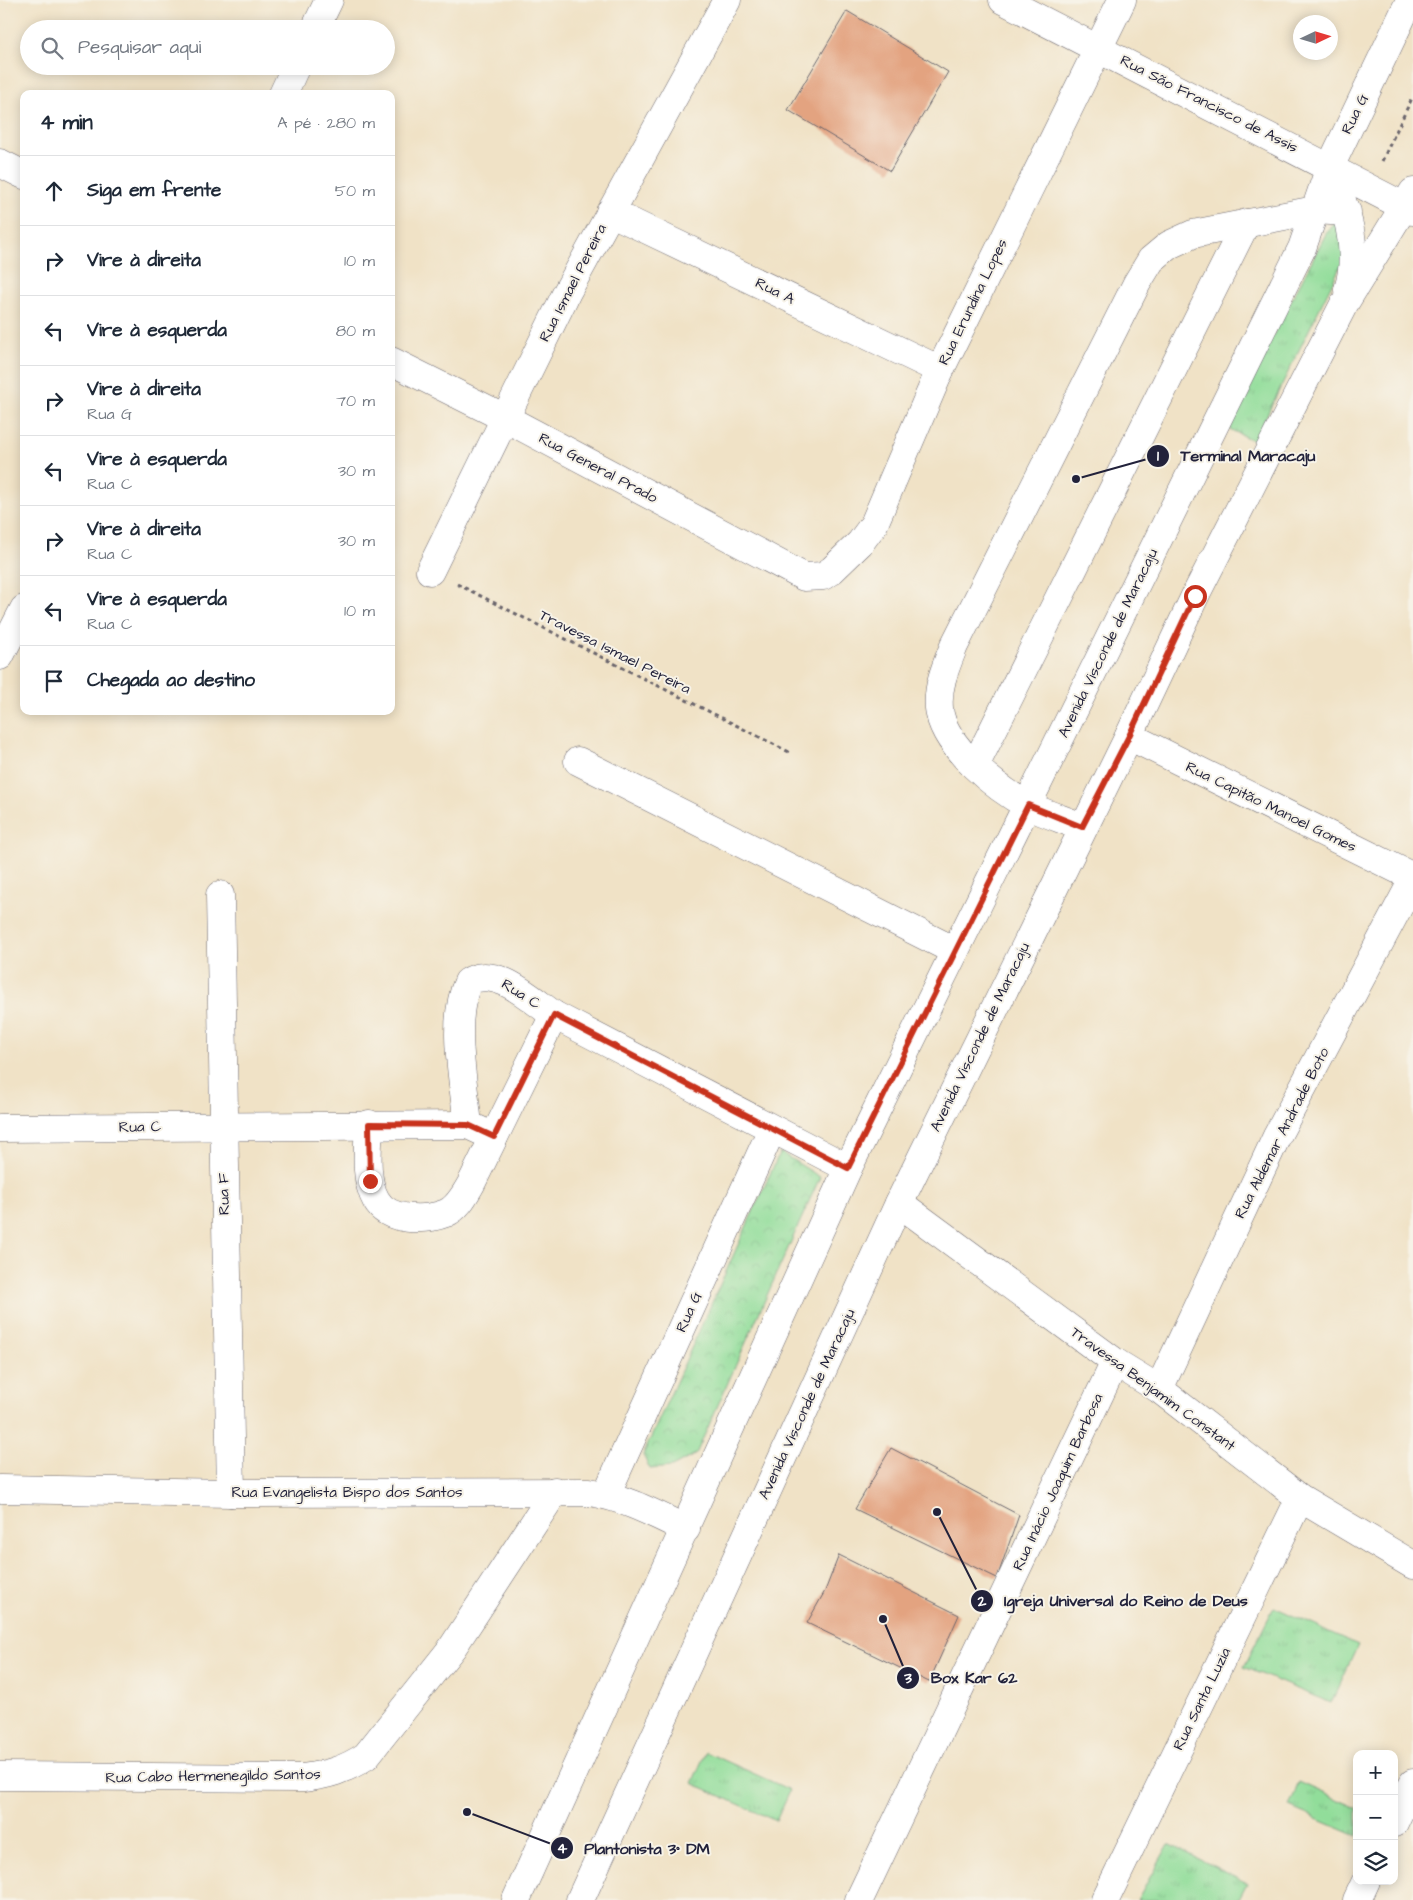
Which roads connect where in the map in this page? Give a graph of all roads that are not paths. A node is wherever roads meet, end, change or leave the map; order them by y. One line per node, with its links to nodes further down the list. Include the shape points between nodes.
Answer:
1 (329, 0): 6 (street)
2 (727, 0): 14 (street, Rua Ismael Pereira)
3 (1003, 0): 7 (street, Rua São Francisco de Assis)
4 (1122, 0): 7 (street, Rua Erundina Lopes)
5 (1410, 0): 11 (street, Rua G)
6 (319, 20)
7 (1099, 48): 11 (street, Rua São Francisco de Assis); 20 (street, Rua Erundina Lopes)
8 (292, 75): 9 (street)
9 (284, 90)
10 (0, 164): 12 (street)
11 (1330, 167): 13 (street, Rua São Francisco de Assis, via 1369,188); 15 (street); 16 (street, Rua G)
12 (20, 173)
13 (1410, 204): 18 (street, Avenida Visconde de Maracaju)
14 (610, 212): 20 (street, Rua A); 21 (street, Rua Ismael Pereira)
15 (1347, 212): 16 (street); 18 (street, via 1353,267)
16 (1311, 220): 17 (street); 29 (street, Avenida Visconde de Maracaju, via 1302,248)
17 (1246, 224): 28 (street); 28 (street, via 1209,229 1183,237 1151,260 954,646 943,674 938,707 941,722 952,744)
18 (1343, 306): 26 (street, Avenida Visconde de Maracaju, via 1195,596)
19 (395, 363): 21 (street, Rua General Prado)
20 (940, 370): 23 (street, Rua Erundina Lopes, via 874,524 832,570 823,576)
21 (505, 418): 22 (street, Rua Ismael Pereira); 23 (street, Rua General Prado)
22 (430, 571)
23 (804, 578)
24 (20, 617): 25 (street)
25 (0, 656)
26 (1129, 736): 30 (street, Avenida Visconde de Maracaju); 31 (street, Rua Capitão Manoel Gomes)
27 (578, 761): 33 (street)
28 (975, 766): 29 (street)
29 (1028, 805): 30 (street); 33 (street, Avenida Visconde de Maracaju)
30 (1082, 827): 42 (street, Avenida Visconde de Maracaju)
31 (1413, 878): 44 (street, Rua Aldemar Andrade Boto, via 1277,1136)
32 (220, 894): 37 (street, Rua F)
33 (955, 951): 41 (street, Avenida Visconde de Maracaju)
34 (554, 1015): 36 (street, Rua C, via 495,978 481,977 468,982 461,1009 460,1037); 39 (street); 40 (street, Rua C)
35 (369, 1124): 36 (street, Rua C); 37 (street, Rua C); 40 (street, Rua C, via 369,1173 375,1199 384,1211 412,1218 448,1212 461,1201)
36 (468, 1125): 40 (street, Rua C)
37 (223, 1126): 38 (street, Rua C); 47 (street, Rua F)
38 (0, 1128)
39 (772, 1129): 41 (street); 48 (street, Rua G)
40 (494, 1137)
41 (848, 1168): 50 (street, Avenida Visconde de Maracaju)
42 (899, 1202): 43 (street, Travessa Benjamim Constant); 57 (street, Avenida Visconde de Maracaju)
43 (1115, 1362): 44 (street, Travessa Benjamim Constant); 58 (street, Rua Inácio Joaquim Barbosa)
44 (1159, 1390): 49 (street, Travessa Benjamim Constant)
45 (0, 1488): 47 (street, Rua Evangelista Bispo dos Santos)
46 (555, 1491): 47 (street, Rua Evangelista Bispo dos Santos); 48 (street, Rua Evangelista Bispo dos Santos); 52 (street, Rua Cabo Hermenegildo Santos, via 452,1648 366,1756 347,1768 328,1775 303,1778)
47 (231, 1493)
48 (606, 1494): 50 (street, Rua Evangelista Bispo dos Santos)
49 (1300, 1498): 51 (street, Travessa Benjamim Constant); 59 (street, Rua Santa Luzia)
50 (686, 1529): 56 (street, Avenida Visconde de Maracaju)
51 (1413, 1565)
52 (0, 1776)
53 (1413, 1783): 54 (street)
54 (1398, 1815)
55 (1364, 1885): 60 (street)
56 (516, 1900)
57 (580, 1900)
58 (859, 1900)
59 (1105, 1900)
60 (1357, 1900)

